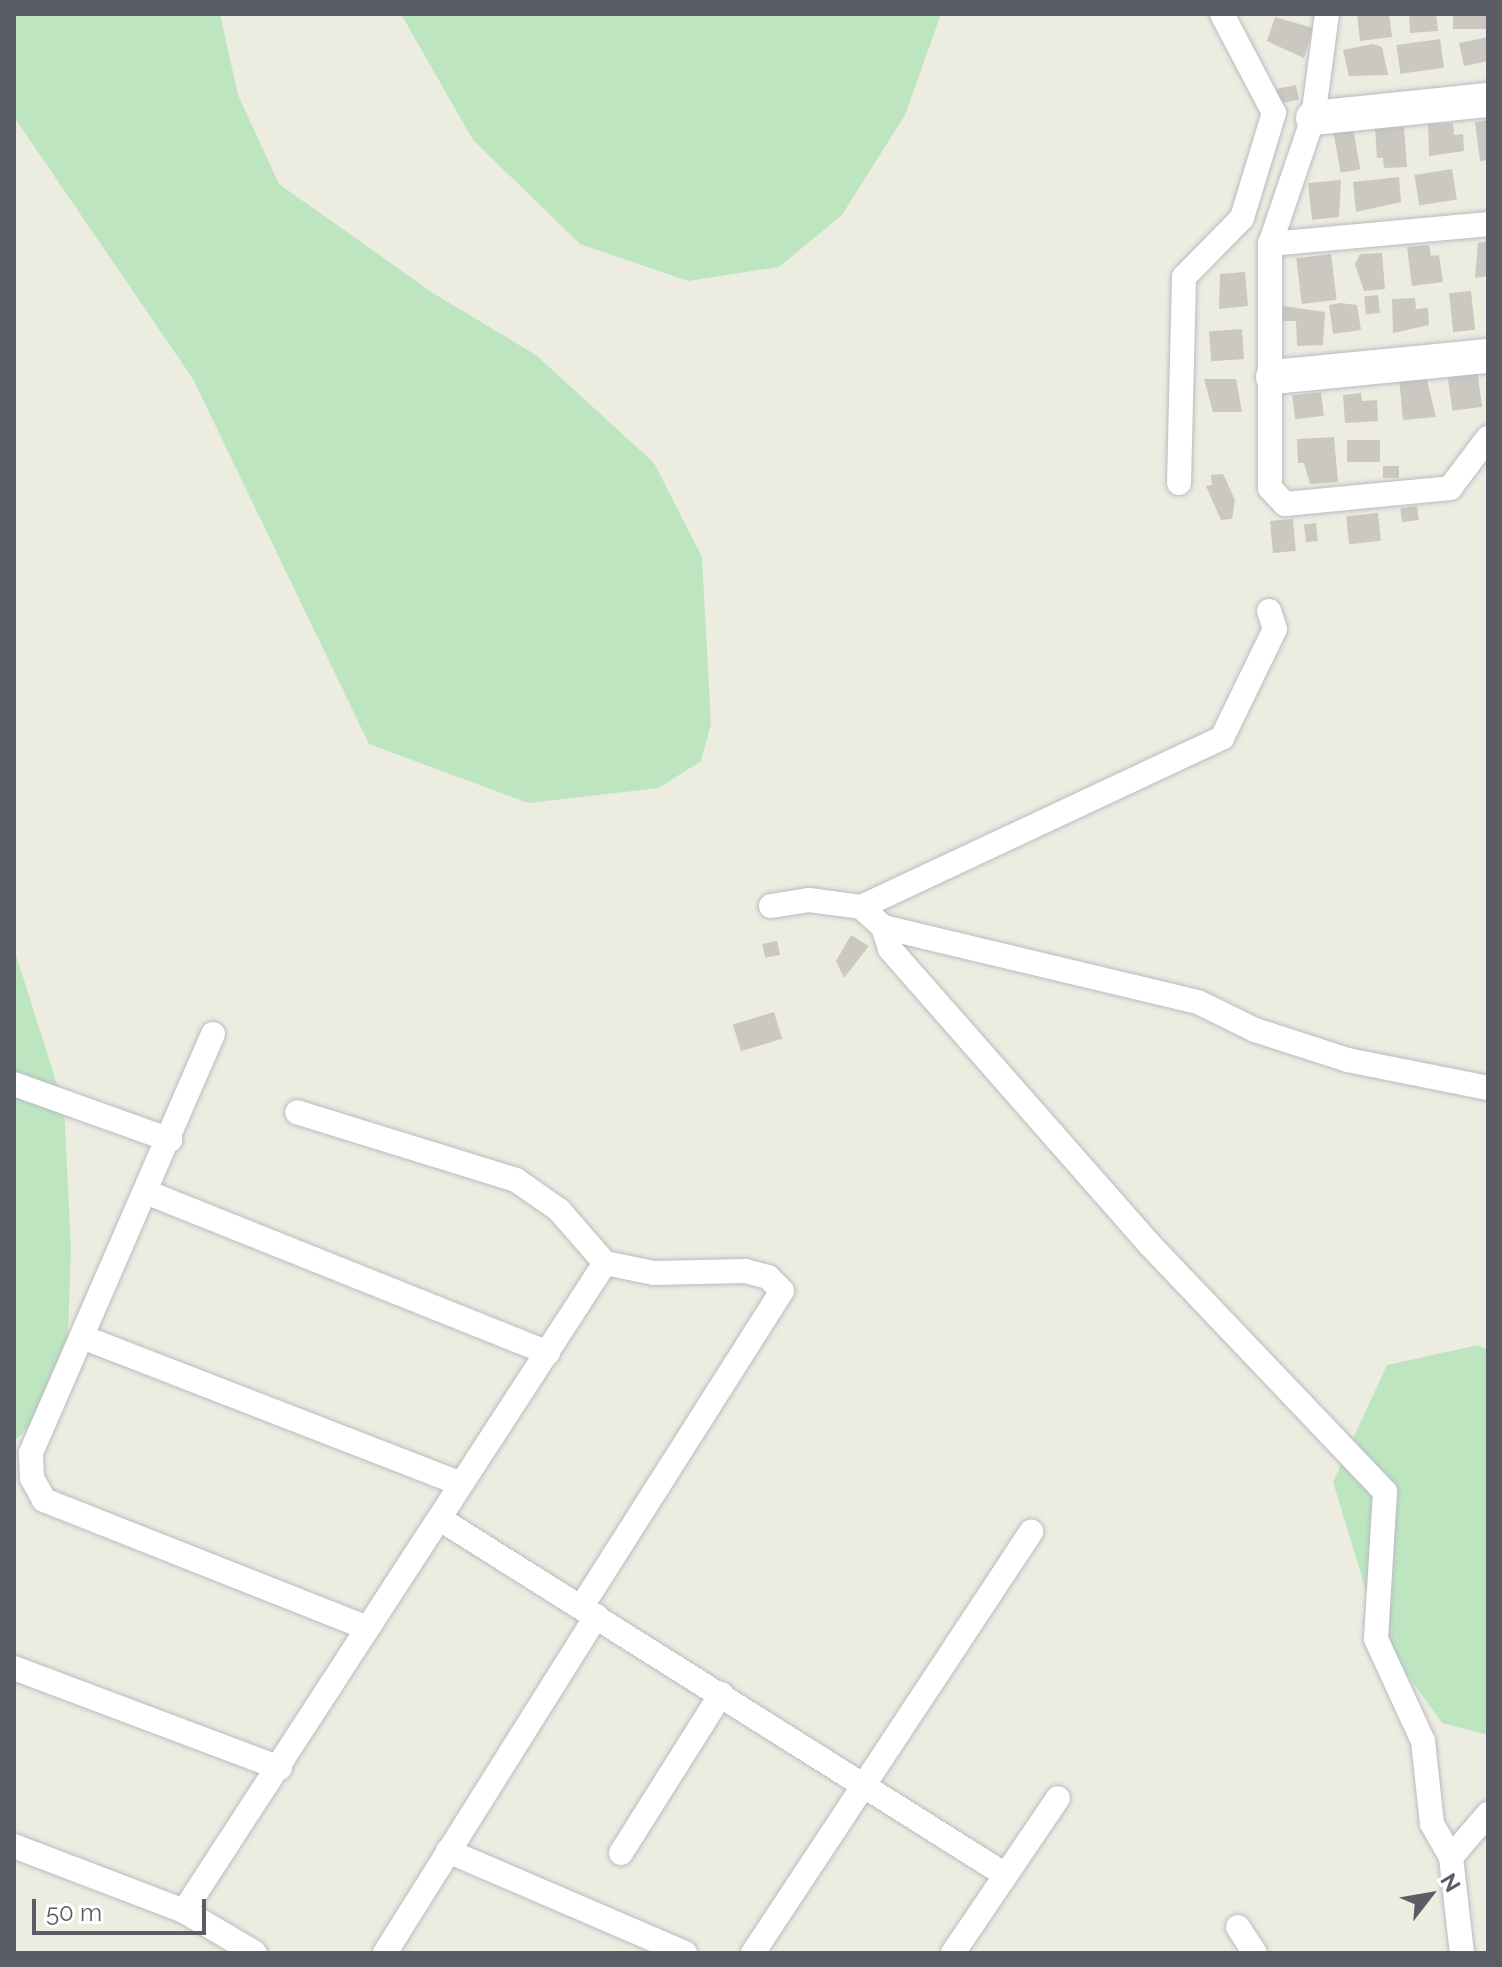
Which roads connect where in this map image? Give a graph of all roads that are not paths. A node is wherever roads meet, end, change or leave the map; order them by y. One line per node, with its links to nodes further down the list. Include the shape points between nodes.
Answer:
1 (1222, 14): 10 (street, via 1274,113 1242,218 1184,277)
2 (1327, 14): 4 (street)
3 (1488, 100): 4 (street)
4 (1313, 118): 6 (street)
5 (1488, 224): 6 (street)
6 (1270, 244): 8 (street)
7 (1488, 356): 8 (street)
8 (1273, 377): 9 (street, via 1270,488 1285,504 1450,488)
9 (1488, 438)
10 (1179, 483)
11 (1269, 611): 13 (street, via 1275,629 1222,738)
12 (771, 906): 13 (street, via 809,900)
13 (861, 907): 14 (street)
14 (883, 927): 17 (street, via 1198,1002 1255,1030 1348,1060); 38 (street, via 890,949 1150,1245 1385,1492 1376,1639 1417,1722 1432,1824)
15 (213, 1034): 19 (street)
16 (14, 1084): 19 (street)
17 (1488, 1088)
18 (297, 1112): 21 (street, via 516,1180 559,1210)
19 (170, 1140): 20 (street)
20 (146, 1192): 22 (street); 23 (street)
21 (605, 1263): 23 (street); 27 (street, via 654,1273 745,1271 768,1277 782,1291)
22 (85, 1338): 24 (street); 28 (street, via 31,1453 32,1478 44,1500)
23 (548, 1353): 24 (street)
24 (461, 1484): 25 (street)
25 (440, 1519): 27 (street); 28 (street)
26 (1031, 1532): 32 (street)
27 (589, 1611): 30 (street); 36 (street)
28 (368, 1628): 31 (street)
29 (14, 1668): 31 (street)
30 (721, 1694): 32 (street); 37 (street)
31 (280, 1768): 40 (street)
32 (864, 1783): 39 (street); 45 (street)
33 (1058, 1798): 39 (street)
34 (1488, 1814): 38 (street)
35 (14, 1846): 40 (street)
36 (448, 1851): 43 (street); 44 (street)
37 (621, 1853)
38 (1451, 1857): 48 (street)
39 (1004, 1874): 46 (street)
40 (184, 1911): 42 (street)
41 (1238, 1927): 47 (street)
42 (255, 1953)
43 (385, 1953)
44 (685, 1953)
45 (753, 1953)
46 (953, 1953)
47 (1255, 1953)
48 (1462, 1953)

